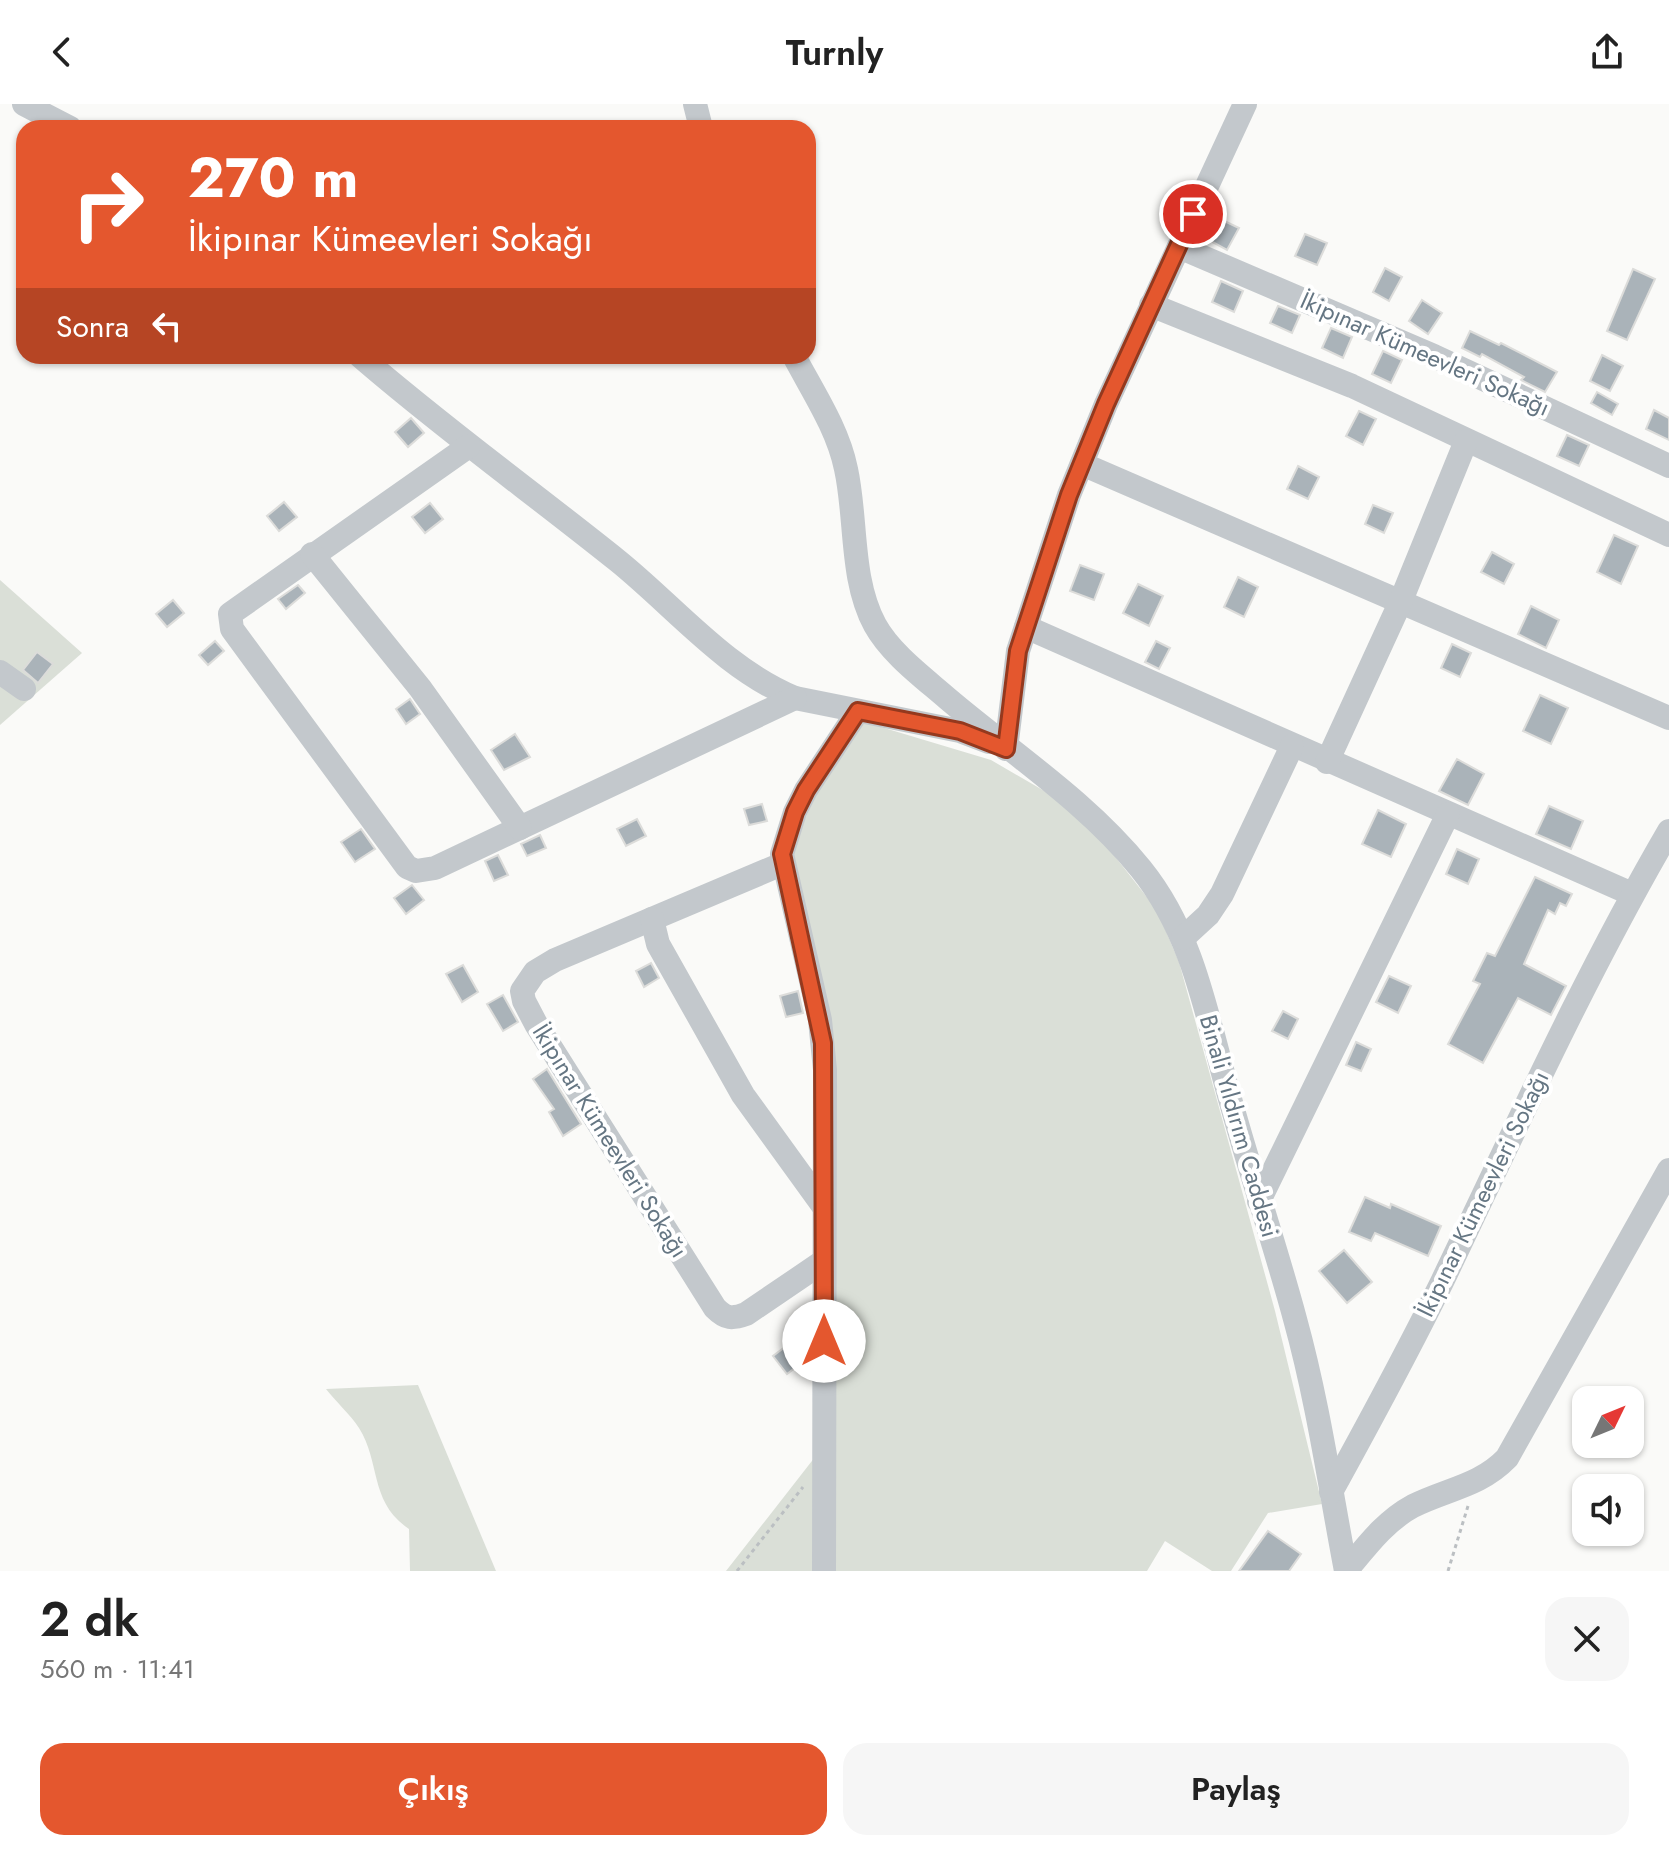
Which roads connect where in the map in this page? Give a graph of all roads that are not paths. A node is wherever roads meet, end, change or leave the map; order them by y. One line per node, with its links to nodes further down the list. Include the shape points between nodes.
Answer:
1 (24, 104): 3 (street)
2 (1245, 104): 4 (street)
3 (55, 120)
4 (1179, 247): 5 (street); 11 (street, İkipınar Kümeevleri Sokağı, via 1434,356)
5 (1151, 305): 8 (street, via 1352,386); 10 (street)
6 (370, 364): 9 (street)
7 (798, 364): 22 (street, via 846,468 860,576 877,629)
8 (1466, 441): 12 (street); 14 (street)
9 (469, 446): 13 (street); 18 (street, via 618,562 748,673)
10 (1082, 464): 14 (street); 15 (street)
11 (1669, 466)
12 (1669, 535)
13 (312, 554): 25 (street, via 420,688); 25 (street, via 237,608 229,622 400,859 407,867 425,871)
14 (1400, 603): 20 (street); 23 (street)
15 (1026, 627): 21 (street); 22 (street, via 1018,651)
16 (0, 672): 17 (street)
17 (24, 689)
18 (795, 698): 19 (street); 25 (street)
19 (858, 711): 22 (street, via 960,731); 27 (street, via 795,812)
20 (1669, 718)
21 (1292, 746): 23 (street); 30 (street, via 1222,894)
22 (1006, 749): 30 (street, Binali Yıldırım Caddesi, via 1113,838 1159,893)
23 (1327, 762): 24 (street)
24 (1448, 814): 28 (street); 32 (street)
25 (520, 828)
26 (1669, 831): 28 (street, İkipınar Kümeevleri Sokağı)
27 (782, 864): 29 (street, İkipınar Kümeevleri Sokağı); 33 (street, via 823,1043)
28 (1632, 894): 35 (street, İkipınar Kümeevleri Sokağı, via 1441,1283)
29 (652, 919): 33 (street, via 658,944 743,1095); 34 (street, İkipınar Kümeevleri Sokağı, via 545,966 527,980 524,1001 723,1316 746,1314)
30 (1183, 938): 32 (street, Binali Yıldırım Caddesi)
31 (1669, 1170): 37 (street, via 1523,1434 1501,1464 1475,1483 1413,1506 1381,1529)
32 (1259, 1201): 35 (street, Binali Yıldırım Caddesi, via 1295,1318)
33 (824, 1207): 34 (street)
34 (824, 1261): 36 (street)
35 (1331, 1492): 37 (street, Binali Yıldırım Caddesi)
36 (824, 1571)
37 (1346, 1571)

